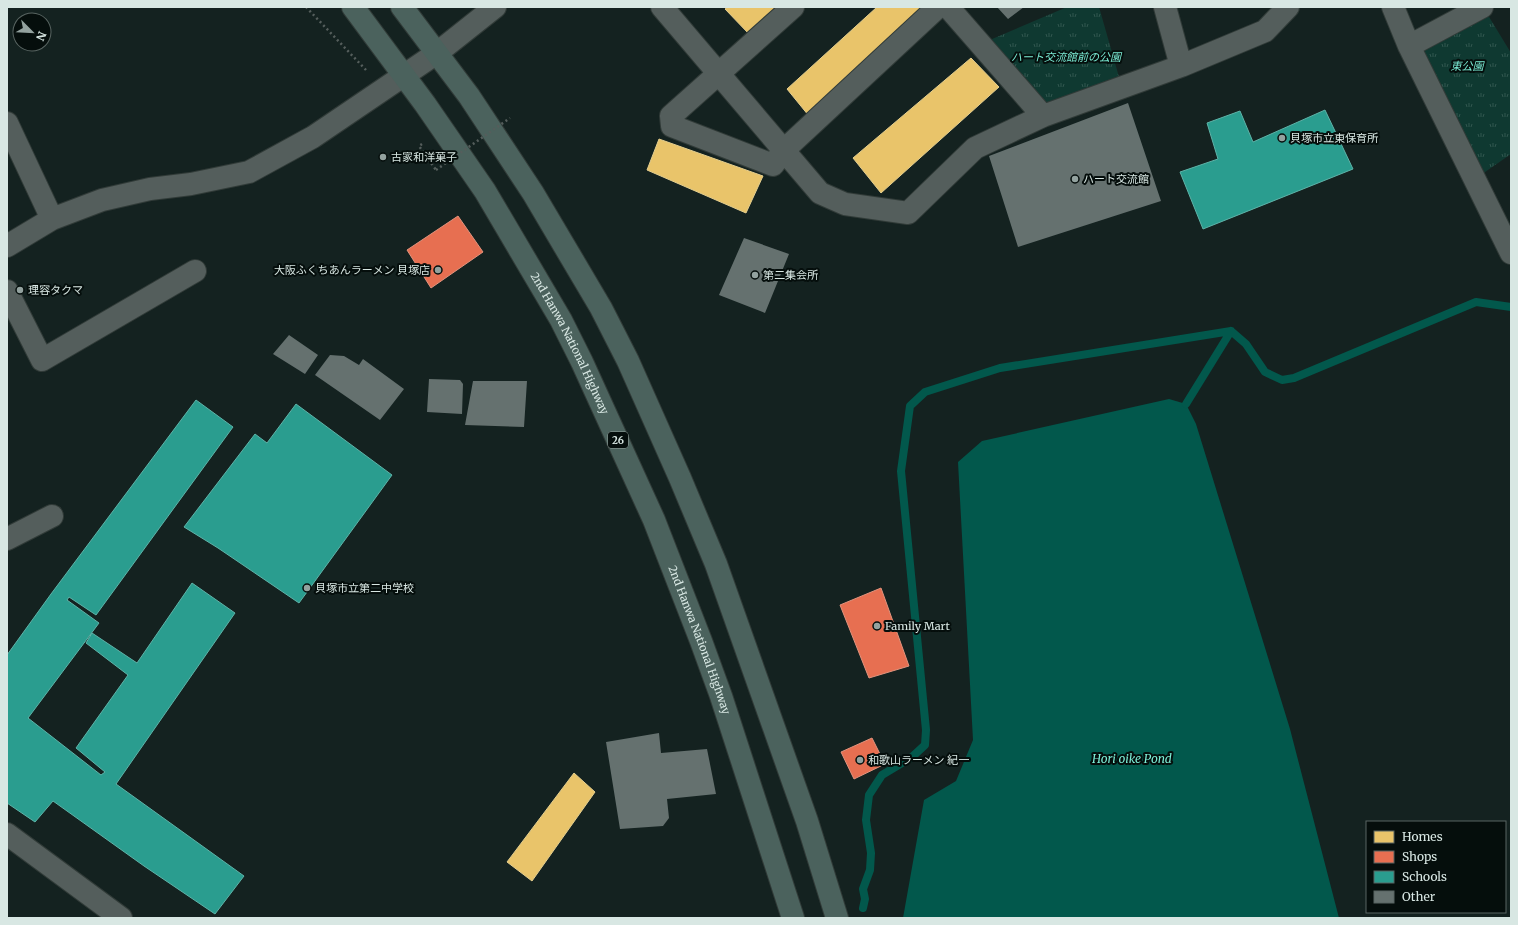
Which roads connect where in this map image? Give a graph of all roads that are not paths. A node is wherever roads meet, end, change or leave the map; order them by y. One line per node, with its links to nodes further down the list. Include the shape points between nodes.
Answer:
1 (353, 7): 16 (highway, 2nd Hanwa National Highway / 26)
2 (402, 7): 13 (highway)
3 (495, 7): 13 (street)
4 (662, 7): 15 (street)
5 (793, 7): 15 (street)
6 (938, 7): 19 (street)
7 (948, 7): 17 (street)
8 (1165, 7): 14 (street)
9 (1288, 7): 14 (street, via 1264,31)
10 (1393, 7): 12 (street)
11 (1482, 7): 12 (street)
12 (1409, 46): 22 (street)
13 (437, 53): 16 (street); 30 (highway, via 469,96 533,193 601,308 653,416 716,564 807,821)
14 (1181, 66): 17 (street)
15 (718, 73): 19 (street); 19 (street, via 671,116 672,126 773,165)
16 (404, 75): 20 (street, via 313,137 249,172 102,200); 29 (highway, 2nd Hanwa National Highway / 26, via 485,191 538,281 582,362 632,469 721,696)
17 (1043, 116): 19 (street, via 975,148 908,213 845,204 820,193)
18 (7, 123): 20 (street)
19 (784, 150)
20 (52, 219): 21 (street)
21 (7, 246)
22 (1510, 247)
23 (195, 271): 24 (street, via 42,360)
24 (7, 291)
25 (52, 516): 26 (street)
26 (7, 539)
27 (10, 842): 28 (street)
28 (121, 918)
29 (793, 918)
30 (837, 918)

